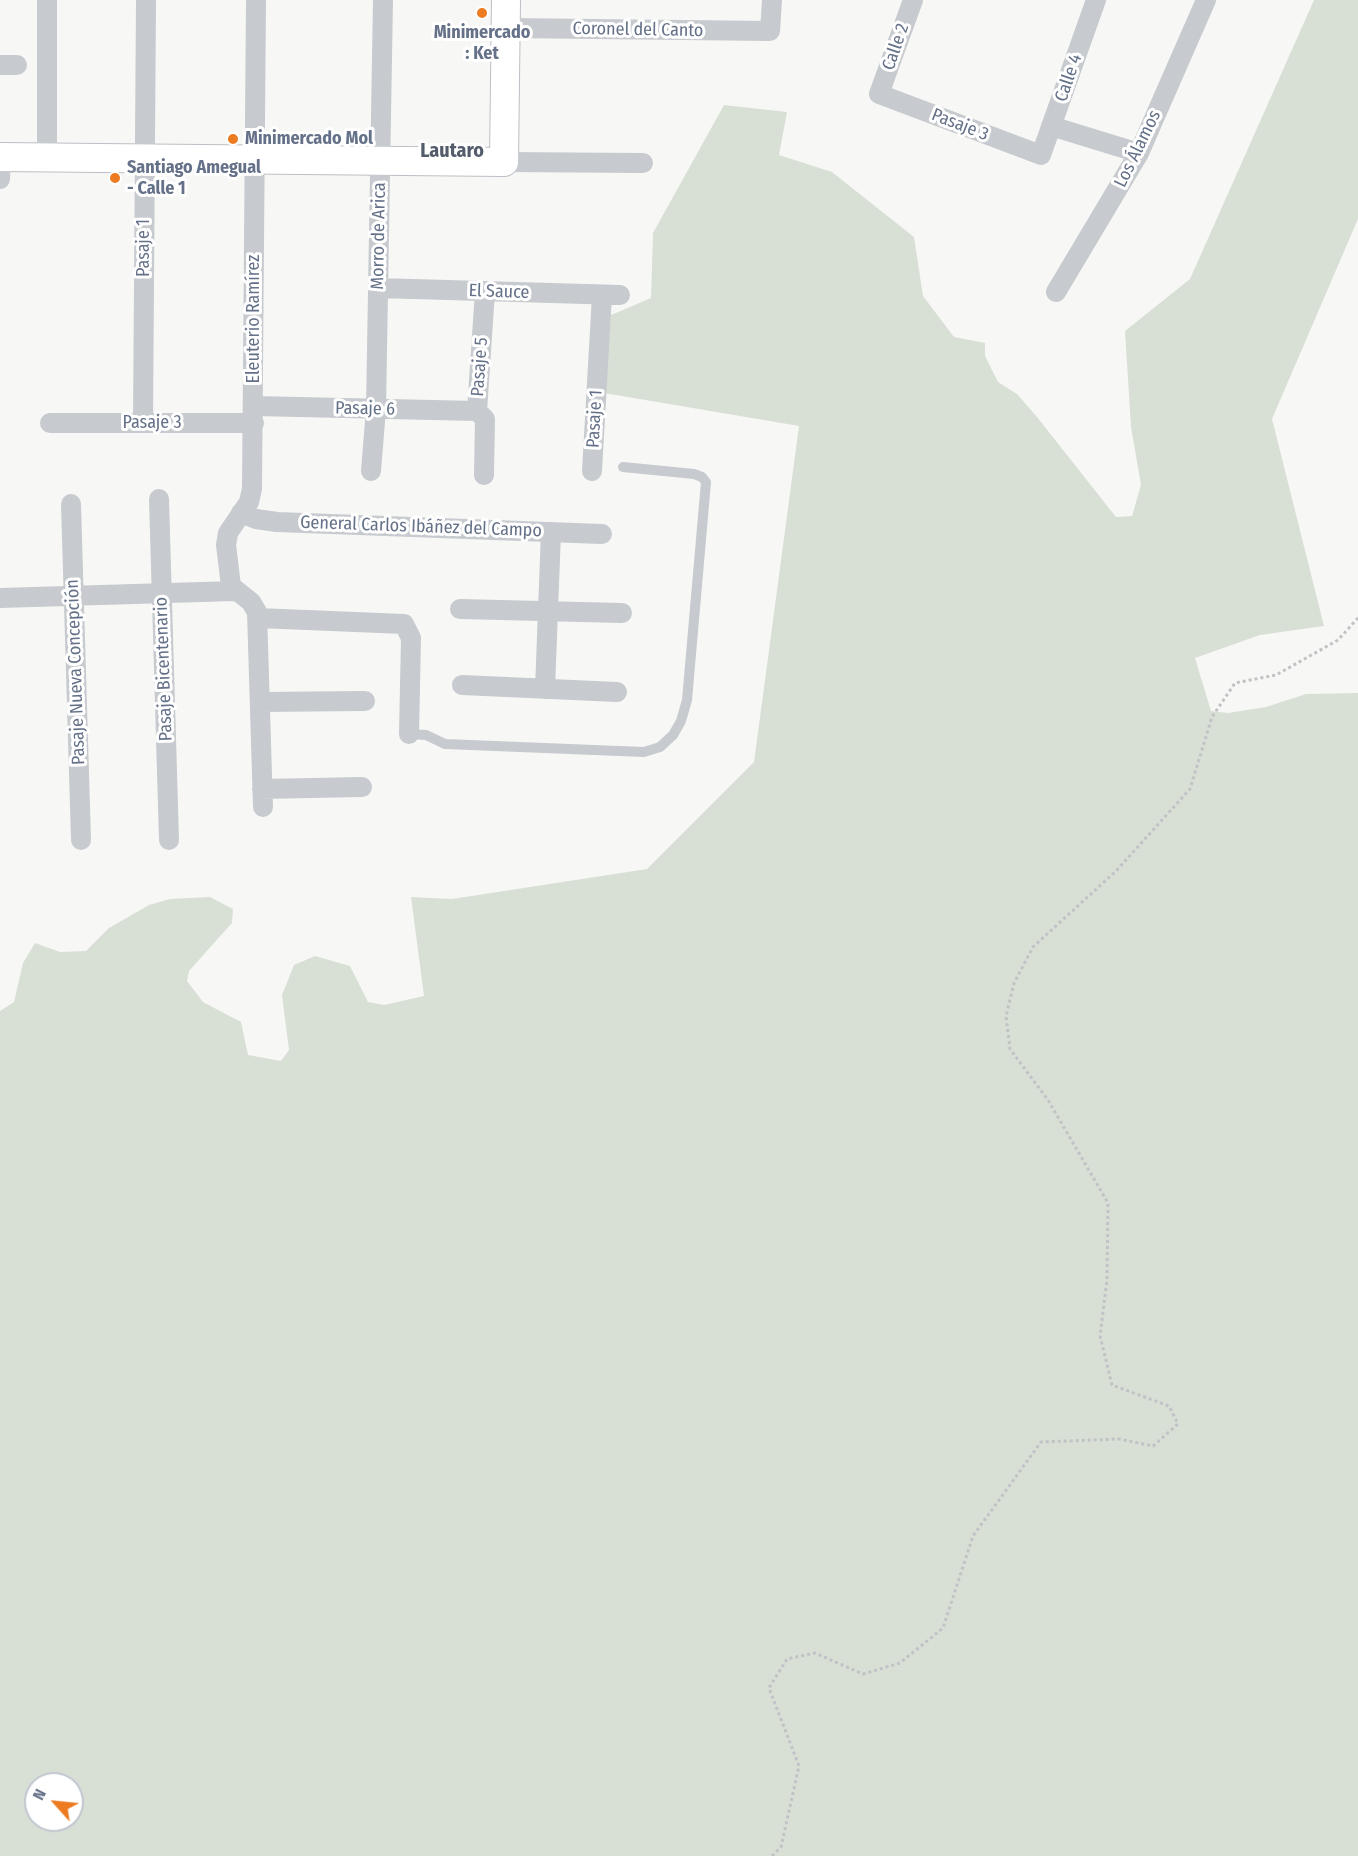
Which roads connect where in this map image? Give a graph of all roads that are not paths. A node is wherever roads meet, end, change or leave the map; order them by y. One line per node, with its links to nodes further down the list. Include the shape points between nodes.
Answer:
1 (47, 0): 16 (street)
2 (146, 0): 17 (street, Pasaje 1)
3 (256, 0): 18 (street, Eleuterio Ramírez)
4 (382, 0): 19 (street, Morro de Arica)
5 (506, 0): 10 (street)
6 (772, 0): 10 (street, Coronel del Canto, via 770,31)
7 (913, 0): 11 (street, Calle 2)
8 (1096, 0): 12 (street, Calle 4)
9 (1206, 0): 13 (street, Los Álamos)
10 (506, 28): 20 (street)
11 (879, 94): 14 (street, Pasaje 3)
12 (1052, 126): 13 (street); 14 (street, Calle 4)
13 (1139, 153): 25 (street, Los Álamos)
14 (1041, 155)
15 (0, 157): 16 (street); 22 (street)
16 (47, 157): 17 (street)
17 (144, 158): 18 (street); 31 (street, Pasaje 1)
18 (255, 159): 19 (street); 29 (street, Eleuterio Ramírez)
19 (380, 159): 20 (street); 23 (street, Morro de Arica)
20 (504, 162): 21 (street)
21 (643, 164)
22 (0, 179)
23 (378, 288): 24 (street, El Sauce); 27 (street, Morro de Arica)
24 (485, 291): 26 (street, El Sauce); 28 (street, Pasaje 5)
25 (1056, 292)
26 (611, 295): 34 (street, Pasaje 1)
27 (376, 409): 28 (street, Pasaje 6); 29 (street, Pasaje 6); 33 (street, Morro de Arica)
28 (477, 411): 35 (street, Pasaje 5, via 485,419)
29 (254, 415): 31 (street, Pasaje 3); 38 (street, Eleuterio Ramírez, via 252,489)
30 (50, 423): 31 (street, Pasaje 3)
31 (143, 423)
32 (623, 467): 54 (lane, via 694,474 702,477 706,486 687,700 673,735 660,747 644,752 445,744 426,735)
33 (370, 471)
34 (592, 471)
35 (484, 475)
36 (159, 499): 42 (street, Pasaje Bicentenario)
37 (71, 504): 43 (street, Pasaje Nueva Concepción)
38 (241, 513): 39 (street, General Carlos Ibáñez del Campo, via 277,522); 41 (street, Eleuterio Ramírez, via 226,545 229,580)
39 (551, 532): 40 (street, General Carlos Ibáñez del Campo); 46 (street)
40 (602, 534)
41 (235, 591): 42 (street); 48 (street, Eleuterio Ramírez, via 251,602)
42 (162, 593): 43 (street); 57 (street, Pasaje Bicentenario)
43 (74, 596): 44 (street); 56 (street, Pasaje Nueva Concepción)
44 (0, 598)
45 (460, 609): 46 (street)
46 (548, 611): 47 (street); 50 (street)
47 (622, 613)
48 (258, 618): 53 (street); 54 (street, via 404,624 411,638)
49 (462, 685): 50 (street)
50 (545, 689): 51 (street)
51 (617, 692)
52 (365, 701): 53 (street)
53 (260, 702): 55 (street, via 262,798)
54 (409, 734)
55 (362, 787)
56 (81, 840)
57 (169, 840)

